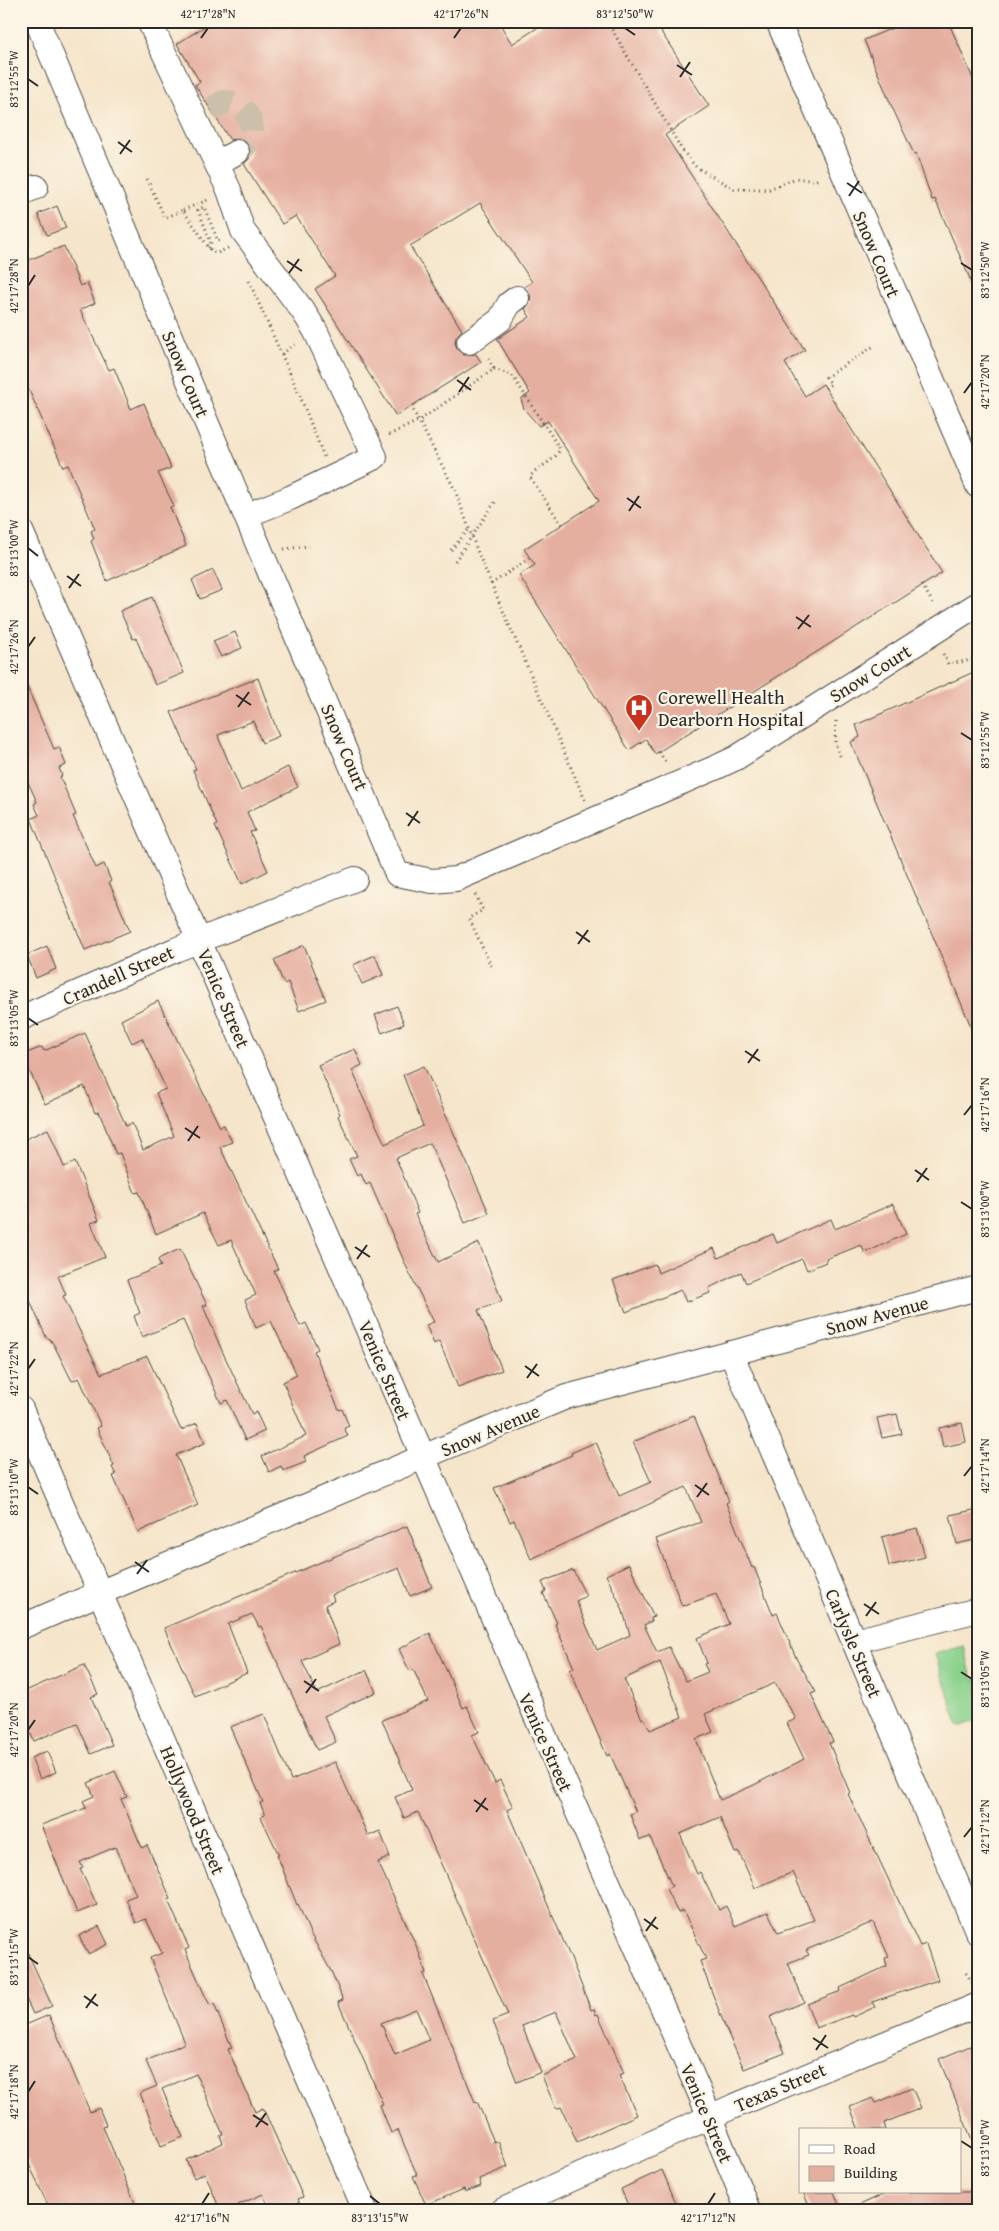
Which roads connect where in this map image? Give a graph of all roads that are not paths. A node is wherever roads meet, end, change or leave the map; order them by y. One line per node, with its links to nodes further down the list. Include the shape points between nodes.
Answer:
1 (37, 21): 7 (street, Snow Court, via 130,246)
2 (149, 21): 7 (street, via 227,157 229,190 243,231 311,324 375,457 290,498)
3 (778, 21): 6 (street, Snow Court)
4 (517, 298): 5 (street, via 509,304 500,320)
5 (472, 339)
6 (978, 486)
7 (247, 514): 9 (street, Snow Court, via 397,874 432,881 456,879 736,758)
8 (21, 531): 11 (street, Venice Street)
9 (978, 604)
10 (355, 879): 11 (street, Crandell Street)
11 (199, 941): 12 (street, Crandell Street); 16 (street, Venice Street)
12 (21, 1018)
13 (978, 1288): 14 (street, Snow Avenue)
14 (731, 1353): 16 (street, Snow Avenue, via 566,1397); 20 (street, Carlysle Street)
15 (21, 1409): 17 (street, Hollywood Street)
16 (423, 1458): 17 (street, Snow Avenue); 23 (street, Venice Street)
17 (100, 1593): 19 (street, Snow Avenue); 24 (street, Hollywood Street)
18 (978, 1610): 20 (street)
19 (21, 1627)
20 (854, 1641): 21 (street, Carlysle Street)
21 (978, 1933)
22 (978, 2005): 23 (street, Texas Street)
23 (709, 2117): 25 (street, Texas Street); 26 (street, Venice Street)
24 (365, 2210)
25 (503, 2210)
26 (748, 2210)

